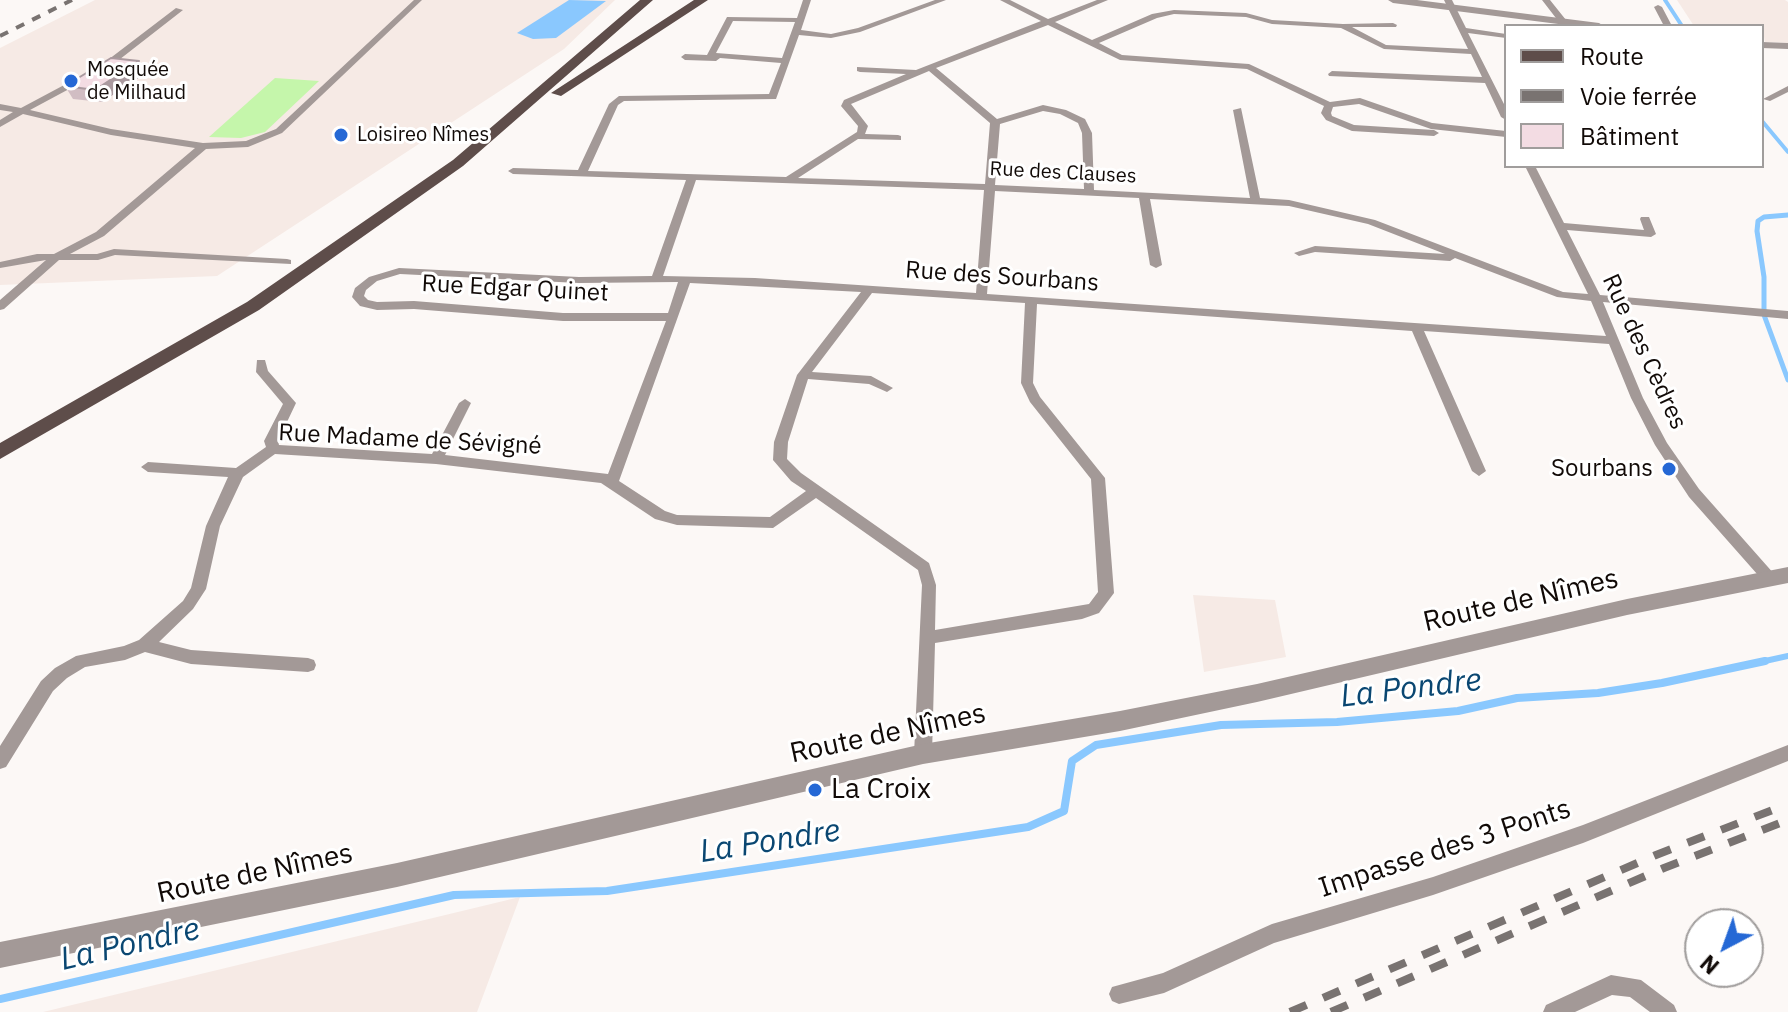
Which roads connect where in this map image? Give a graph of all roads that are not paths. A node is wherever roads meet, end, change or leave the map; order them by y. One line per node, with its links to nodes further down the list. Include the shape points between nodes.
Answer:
1 (418, 0): 52 (street, via 279,131 248,144)
2 (647, 0): 53 (main road)
3 (675, 0): 53 (main road)
4 (702, 0): 53 (main road, via 611,55)
5 (807, 0): 16 (street)
6 (942, 0): 24 (street, via 831,36)
7 (1004, 0): 18 (street)
8 (1095, 0): 13 (street)
9 (1104, 0): 13 (street)
10 (1393, 0): 12 (street)
11 (1546, 0): 17 (street)
12 (1450, 3): 17 (street); 23 (street)
13 (1084, 7): 18 (street)
14 (1658, 7): 20 (street)
15 (179, 10): 44 (street, via 102,68)
16 (800, 20): 24 (street); 31 (street, via 730,19 711,55)
17 (1562, 20): 19 (street)
18 (1048, 21): 26 (street); 33 (street)
19 (1587, 24)
20 (1667, 24)
21 (1393, 25): 22 (street)
22 (1343, 26): 26 (street, via 1170,12); 29 (street, via 1384,47)
23 (1464, 30): 25 (street); 29 (street)
24 (798, 32): 32 (street)
25 (1504, 36)
26 (1093, 43): 41 (street, via 1125,58 1249,67)
27 (1764, 45): 28 (street)
28 (1788, 46)
29 (1473, 52): 37 (street)
30 (685, 57): 31 (street)
31 (716, 58): 32 (street)
32 (787, 61): 57 (street, via 775,95 768,99 619,99)
33 (930, 67): 35 (street); 46 (street)
34 (860, 69): 35 (street)
35 (918, 72): 48 (street, via 846,103 863,126)
36 (1332, 74): 37 (street)
37 (1487, 81): 38 (street); 45 (street)
38 (1504, 84)
39 (1788, 89): 40 (street)
40 (1767, 99)
41 (1329, 105): 49 (street, via 1360,101 1431,126); 50 (street, via 1329,118 1342,126)
42 (0, 107): 44 (street)
43 (1238, 110): 63 (street)
44 (22, 111): 47 (street); 52 (street)
45 (1504, 113)
46 (995, 122): 60 (street); 61 (street, via 1043,108 1078,118 1087,133)
47 (0, 124)
48 (857, 136): 51 (street); 59 (street)
49 (1504, 136)
50 (1504, 136)
51 (898, 138)
52 (203, 146): 67 (street, via 100,234)
53 (471, 152): 55 (main road)
54 (1531, 168): 65 (street, Rue des Cèdres)
55 (449, 170): 89 (main road, via 253,306); 91 (main road, via 368,237 273,302)
56 (513, 171): 57 (street, Rue des Clauses)
57 (582, 173): 58 (street, Rue des Clauses)
58 (692, 178): 59 (street, Rue des Clauses); 73 (street)
59 (788, 180): 60 (street, Rue des Clauses)
60 (991, 187): 61 (street, Rue des Clauses); 76 (street)
61 (1089, 192): 62 (street, Rue des Clauses)
62 (1144, 195): 63 (street, Rue des Clauses); 71 (street)
63 (1255, 200): 68 (street, Rue des Clauses, via 1352,216)
64 (1645, 219): 65 (street, via 1651,234)
65 (1560, 226): 77 (street, Rue des Cèdres)
66 (1299, 253): 68 (street, via 1315,249)
67 (59, 255): 69 (street, via 98,257 114,252); 70 (street); 79 (street)
68 (1465, 259): 77 (street, Rue des Clauses, via 1553,293)
69 (287, 262)
70 (0, 265)
71 (1156, 265)
72 (386, 273): 73 (street, Rue des Sourbans); 81 (street, Rue Edgar Quinet, via 361,288 359,301 563,317)
73 (656, 279): 74 (street, Rue des Sourbans)
74 (685, 279): 75 (street, Rue des Sourbans); 81 (street)
75 (869, 289): 76 (street, Rue des Sourbans); 85 (street)
76 (981, 297): 78 (street, Rue des Sourbans)
77 (1596, 299): 80 (street, Rue des Clauses); 83 (street, Rue des Cèdres)
78 (1031, 301): 82 (street, Rue des Sourbans); 98 (street, via 1027,383 1098,478 1106,593 1094,609 1082,613)
79 (0, 306)
80 (1786, 315)
81 (673, 317): 95 (street)
82 (1417, 328): 83 (street, Rue des Sourbans); 93 (street)
83 (1615, 341): 97 (street, Rue des Cèdres, via 1637,398 1678,470 1724,529)
84 (261, 363): 88 (street, via 262,372 290,403 271,441)
85 (803, 375): 86 (street, via 871,380); 96 (street, via 780,460)
86 (887, 388)
87 (465, 403): 90 (street)
88 (273, 449): 90 (street, Rue Madame de Sévigné); 94 (street, Rue Madame de Sévigné)
89 (0, 452)
90 (436, 459): 95 (street, Rue Madame de Sévigné)
91 (0, 467)
92 (148, 467): 94 (street)
93 (1479, 471)
94 (238, 473): 99 (street, via 213,526 198,589)
95 (612, 481): 96 (street, Rue Madame de Sévigné, via 666,518 725,523 773,523)
96 (816, 491): 98 (street, via 924,567 929,585)
97 (1779, 577): 102 (street, Route de Nîmes, via 1257,693)
98 (927, 638): 102 (street)
99 (145, 645): 100 (street, via 191,657); 103 (street, via 82,661 61,673 47,686)
100 (308, 665)
101 (1788, 753): 105 (street, Impasse des 3 Ponts, via 1583,834 1272,934 1164,983)
102 (923, 754): 104 (street, Route de Nîmes, via 384,878)
103 (0, 761)
104 (0, 955)
105 (1119, 994)
106 (1553, 1012): 107 (street, via 1611,985 1634,987)
107 (1667, 1012)

